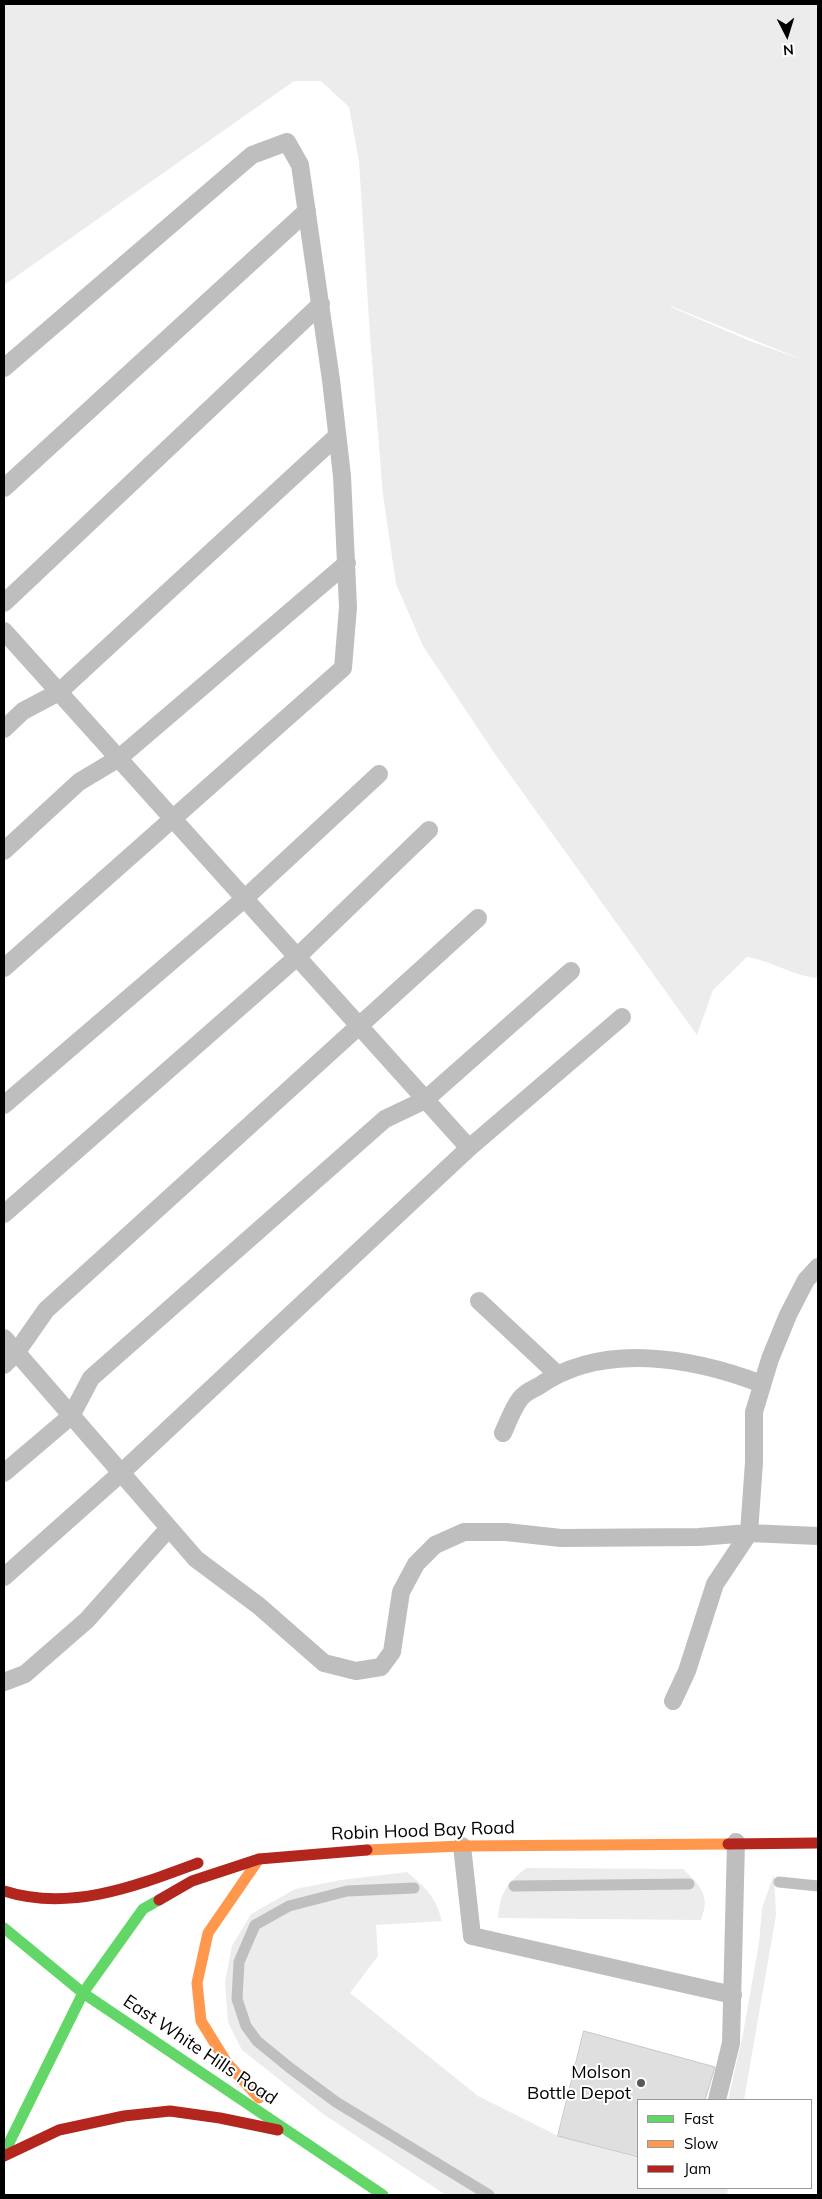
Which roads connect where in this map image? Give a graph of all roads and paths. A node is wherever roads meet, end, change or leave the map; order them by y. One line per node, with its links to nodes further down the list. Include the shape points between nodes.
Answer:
1 (307, 211): 2 (lane); 3 (lane, via 300,165 287,142 252,154); 5 (lane)
2 (321, 304): 4 (lane); 7 (lane)
3 (4, 368)
4 (337, 436): 6 (lane); 9 (lane)
5 (4, 488)
6 (347, 562): 11 (lane); 13 (lane, via 348,607 343,668)
7 (4, 603)
8 (4, 631): 9 (lane)
9 (59, 692): 10 (lane, via 23,711); 11 (lane)
10 (4, 729)
11 (119, 758): 13 (lane); 15 (lane, via 79,782)
12 (379, 774): 16 (lane)
13 (173, 819): 16 (lane); 19 (lane)
14 (429, 830): 18 (lane)
15 (4, 852)
16 (244, 899): 18 (lane); 24 (lane)
17 (478, 918): 22 (lane)
18 (297, 957): 22 (lane); 26 (lane)
19 (4, 968)
20 (571, 971): 23 (lane)
21 (622, 1017): 25 (lane)
22 (358, 1025): 23 (lane); 30 (lane, via 46,1310)
23 (425, 1100): 25 (lane); 33 (lane, via 386,1119 91,1378)
24 (4, 1105)
25 (469, 1148): 36 (lane)
26 (4, 1214)
27 (818, 1267): 32 (lane, via 806,1280 788,1315)
28 (479, 1301): 31 (lane)
29 (4, 1338): 30 (lane)
30 (10, 1359): 33 (lane)
31 (556, 1373): 32 (lane, via 600,1361 650,1358 734,1373); 34 (lane, via 520,1398)
32 (762, 1384): 38 (lane, via 754,1412)
33 (71, 1416): 35 (lane); 36 (lane)
34 (503, 1433)
35 (4, 1473)
36 (121, 1473): 37 (lane); 40 (lane)
37 (169, 1528): 38 (lane, via 196,1559 259,1606 324,1663 356,1671 380,1667 392,1652 402,1592 416,1564 435,1545 464,1532 506,1532 562,1538 699,1537); 41 (lane, via 87,1620 25,1674)
38 (749, 1533): 39 (lane); 42 (lane, via 715,1584 687,1671)
39 (818, 1536)
40 (4, 1577)
41 (4, 1682)
42 (673, 1700)
43 (736, 1842): 44 (main road, Robin Hood Bay Road); 45 (main road, Robin Hood Bay Road); 50 (lane)
44 (818, 1843)
45 (462, 1846): 46 (main road, Robin Hood Bay Road); 50 (lane, via 472,1936)
46 (259, 1858): 47 (main road, via 200,1862 120,1891 82,1897 44,1900); 49 (main road, Robin Hood Bay Road, via 192,1882 143,1909); 52 (main road, via 208,1933 197,1983 201,2021 227,2063)
47 (4, 1891)
48 (4, 1928): 49 (main road, East White Hills Road)
49 (83, 1993): 52 (main road, East White Hills Road); 53 (main road, Robin Hood Bay Road)
50 (733, 1995): 51 (lane, via 732,2043)
51 (717, 2099)
52 (291, 2133): 53 (main road, via 170,2111 124,2116 59,2130); 54 (main road, East White Hills Road)
53 (4, 2155)
54 (383, 2195)

